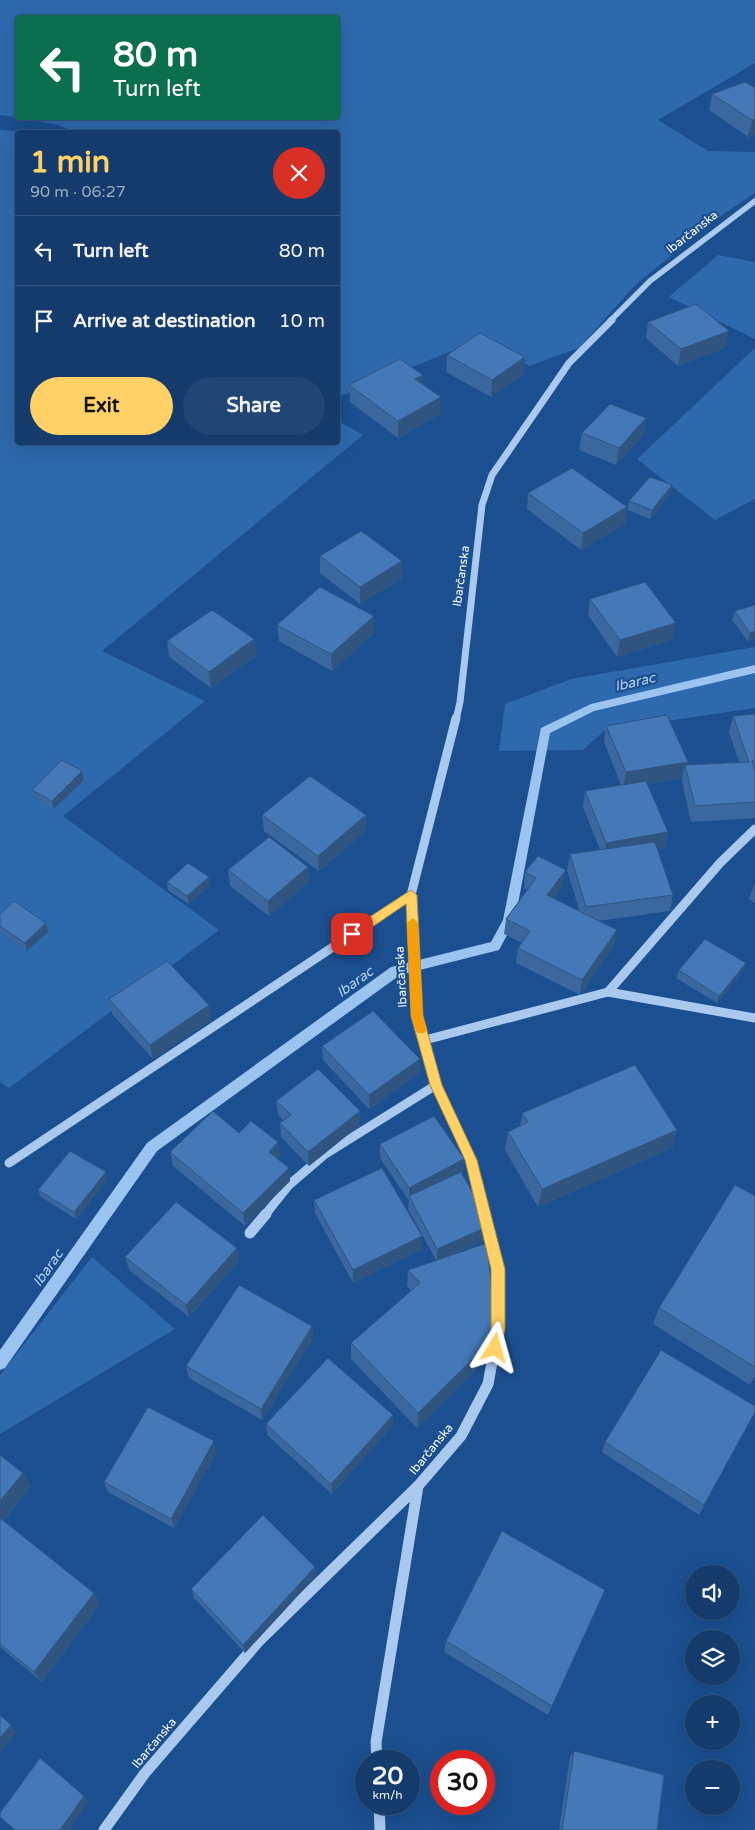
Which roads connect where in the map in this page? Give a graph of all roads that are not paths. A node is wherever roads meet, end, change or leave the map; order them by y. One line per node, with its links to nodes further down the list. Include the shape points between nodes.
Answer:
1 (755, 201): 3 (street, Ibarčanska, via 650,281 569,363 492,475 482,505 460,702)
2 (755, 829): 4 (street, via 720,863)
3 (411, 895): 6 (street, Ibarčanska, via 417,1016); 8 (street)
4 (608, 992): 5 (street); 6 (street)
5 (755, 1018)
6 (425, 1040): 7 (street, Ibarčanska)
7 (436, 1085): 9 (street, via 324,1155 289,1185); 10 (street, Ibarčanska, via 471,1160 498,1269 498,1330 488,1384 466,1427)
8 (9, 1163)
9 (250, 1233)
10 (418, 1486): 11 (street); 13 (street, Ibarčanska, via 259,1641 145,1774)
11 (376, 1750)
12 (379, 1815): 14 (street)
13 (104, 1830)
14 (380, 1830)

